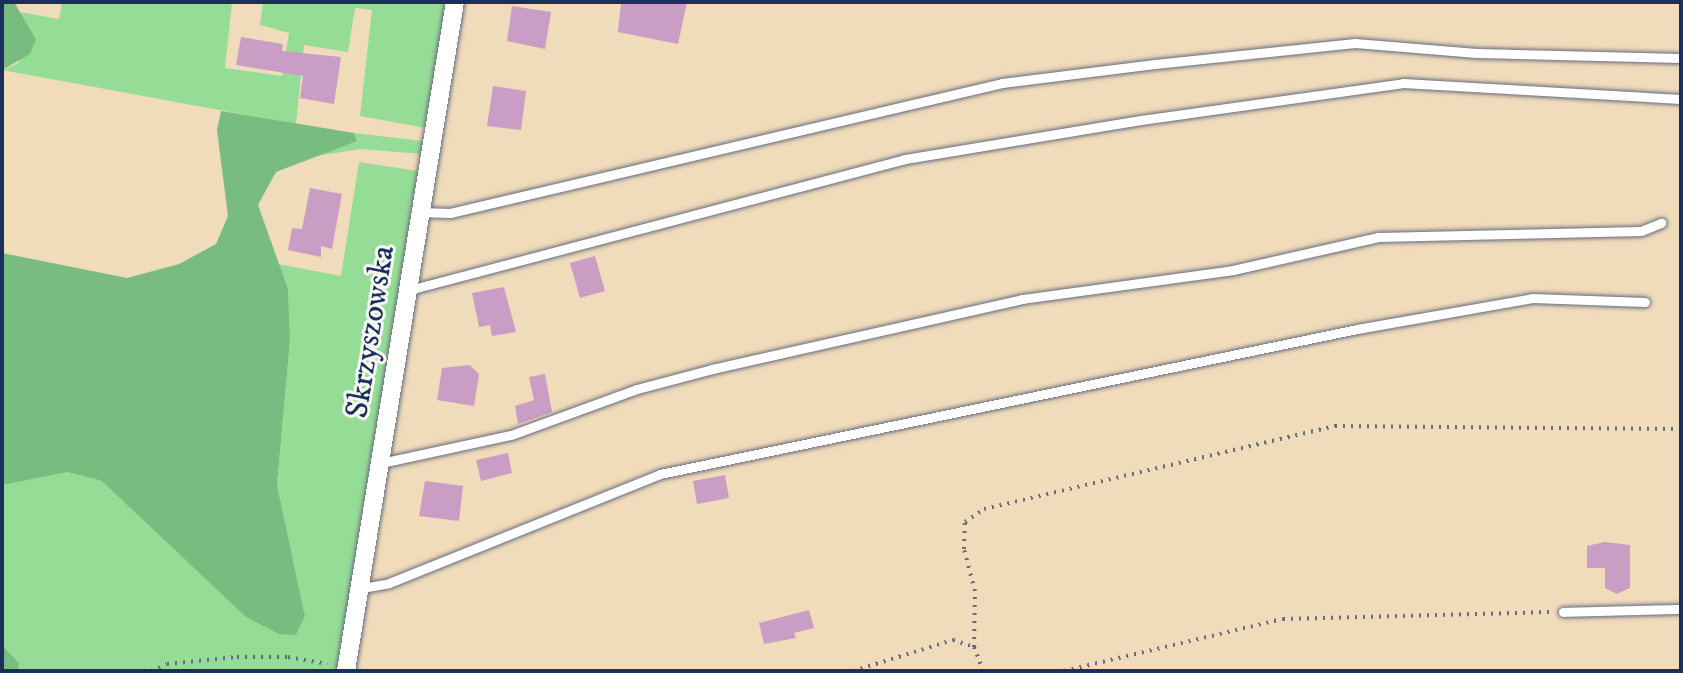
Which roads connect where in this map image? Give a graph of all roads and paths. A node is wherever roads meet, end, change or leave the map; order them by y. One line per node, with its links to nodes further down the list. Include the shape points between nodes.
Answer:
1 (455, 2): 4 (street, Skrzyszowska)
2 (1681, 58): 4 (lane, via 1477,53 1355,43 1140,66 1002,83 450,213)
3 (1681, 99): 6 (lane, via 1403,83 1126,122 905,159)
4 (421, 212): 6 (street, Skrzyszowska)
5 (1661, 223): 9 (lane, via 1641,231 1378,237 1261,265 1022,299 712,369 637,389 511,435)
6 (409, 290): 9 (street, Skrzyszowska)
7 (1645, 302): 10 (lane, via 1532,298 660,474 389,583)
8 (1681, 429): 13 (path, via 1335,426 984,509 965,522 964,549 975,591)
9 (381, 463): 10 (street, Skrzyszowska)
10 (362, 588): 14 (street, Skrzyszowska)
11 (1681, 609): 12 (lane)
12 (1563, 612): 18 (path, via 1283,619)
13 (974, 647): 16 (path, via 953,640); 17 (path)
14 (341, 669): 15 (path, via 288,657 237,657 167,664)
15 (151, 671)
16 (853, 671)
17 (983, 671)
18 (1064, 671)

